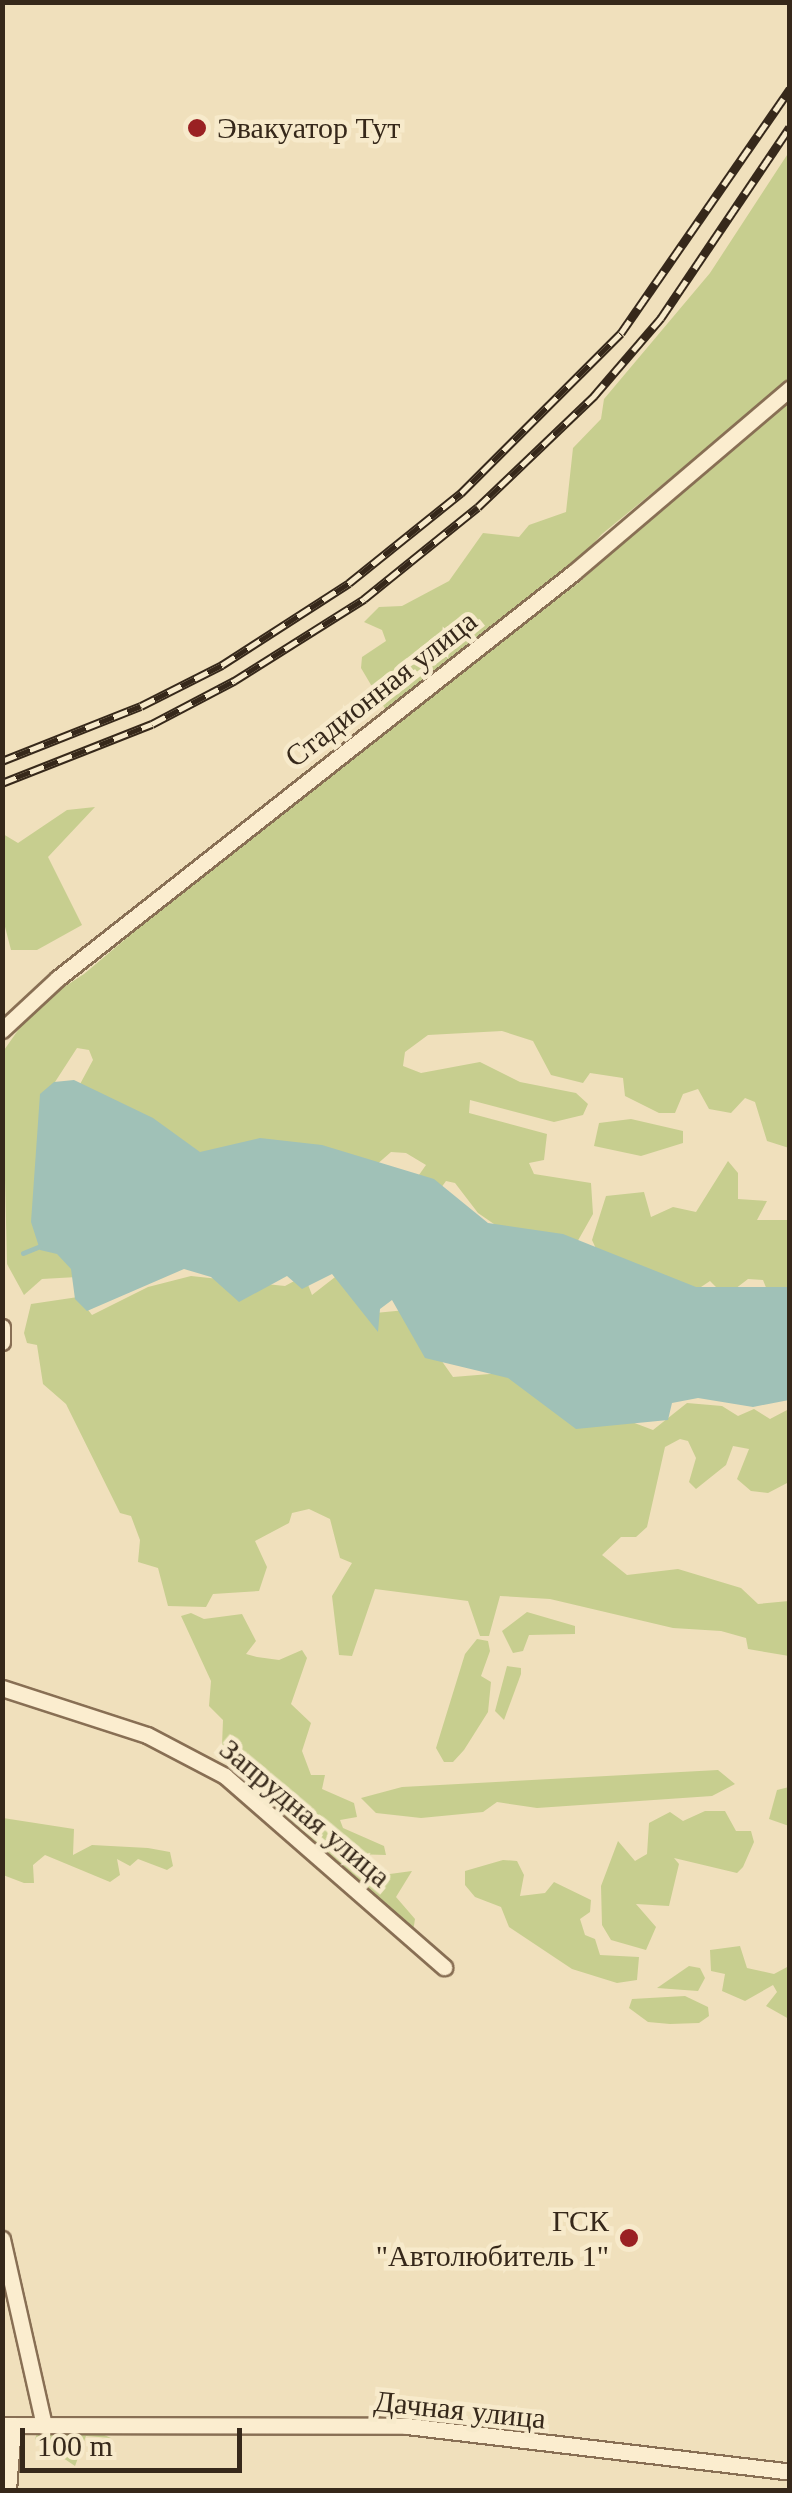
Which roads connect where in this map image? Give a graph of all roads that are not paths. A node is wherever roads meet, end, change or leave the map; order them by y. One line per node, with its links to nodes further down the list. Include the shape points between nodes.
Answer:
1 (790, 388): 2 (street, Стадионная улица, via 573,573 58,978)
2 (2, 1030)
3 (2, 1328): 4 (street)
4 (2, 1342)
5 (2, 1688): 6 (street, Запрудная улица, via 134,1730 225,1776)
6 (444, 1967)
7 (2, 2239): 9 (street)
8 (8, 2426): 9 (street, Дачная улица); 11 (street)
9 (44, 2426): 10 (street, Дачная улица, via 407,2426)
10 (790, 2472)
11 (8, 2490)

